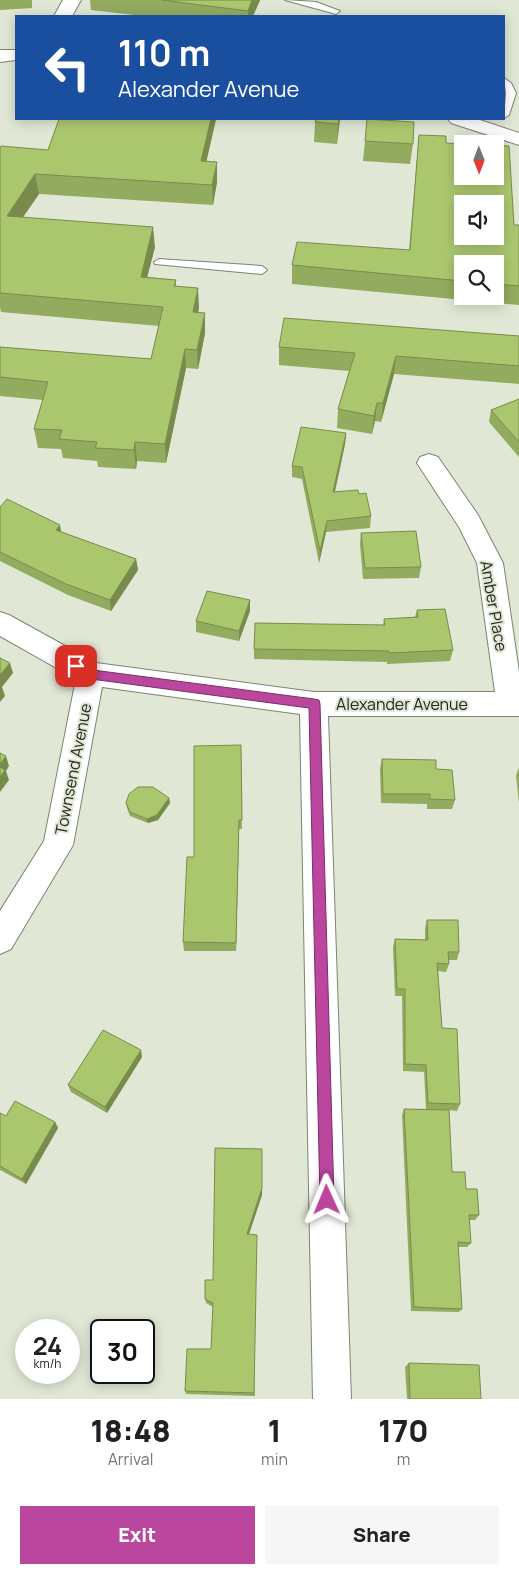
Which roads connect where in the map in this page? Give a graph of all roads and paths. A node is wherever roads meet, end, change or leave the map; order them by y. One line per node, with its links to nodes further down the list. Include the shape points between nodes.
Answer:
1 (72, 0): 5 (street)
2 (289, 0): 4 (lane, via 316,5)
3 (336, 0): 4 (lane)
4 (336, 14)
5 (64, 15)
6 (15, 55): 7 (street)
7 (0, 56)
8 (505, 82): 9 (lane, via 512,92)
9 (506, 104)
10 (472, 120): 11 (street)
11 (501, 122): 12 (street)
12 (519, 139)
13 (159, 262): 14 (lane)
14 (262, 270)
15 (429, 463): 19 (street, Amber Place, via 469,522 490,563)
16 (0, 623): 17 (street, Alexander Avenue)
17 (91, 674): 18 (street, Alexander Avenue); 20 (street, Townsend Avenue, via 58,845)
18 (314, 704): 19 (street, Alexander Avenue); 21 (street)
19 (515, 704)
20 (0, 939)
21 (332, 1399)

